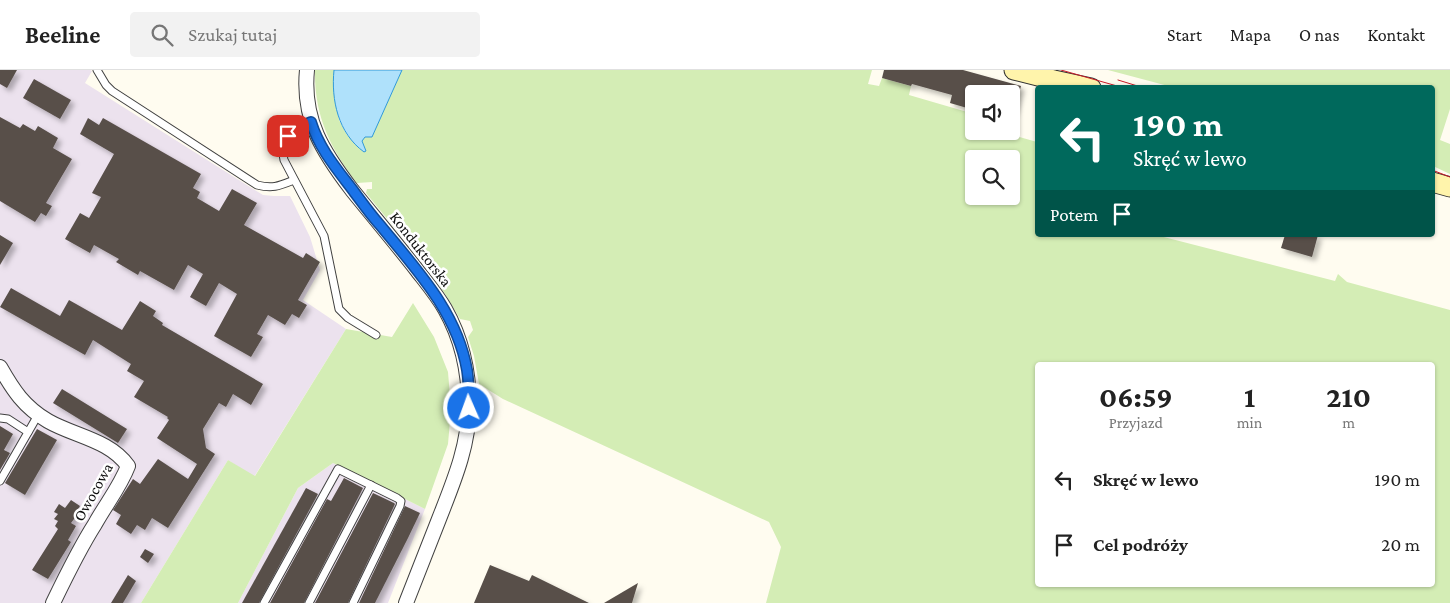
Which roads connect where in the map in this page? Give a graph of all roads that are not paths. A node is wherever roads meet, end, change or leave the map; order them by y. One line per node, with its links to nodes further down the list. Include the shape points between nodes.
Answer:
1 (97, 70): 6 (lane, via 112,91 257,184 268,188)
2 (307, 70): 5 (street, Konduktorska, via 306,98)
3 (1014, 70): 4 (main road)
4 (1076, 85)
5 (311, 122): 6 (lane, via 295,129 284,145 284,160); 20 (street, Konduktorska, via 332,164 444,307 455,328 467,370 469,408 463,451)
6 (294, 180): 9 (lane, via 324,236 340,309 348,318)
7 (1435, 183): 8 (main road)
8 (1450, 187)
9 (376, 335)
10 (0, 367): 11 (street, Owocowa, via 14,391)
11 (38, 415): 13 (lane); 16 (street, Owocowa, via 108,447 128,466)
12 (0, 418): 13 (lane, via 8,419)
13 (28, 432): 14 (lane)
14 (0, 481)
15 (371, 485): 17 (lane, via 338,469); 18 (lane); 19 (lane, via 401,501)
16 (53, 603)
17 (264, 603)
18 (309, 603)
19 (353, 603)
20 (406, 603)

